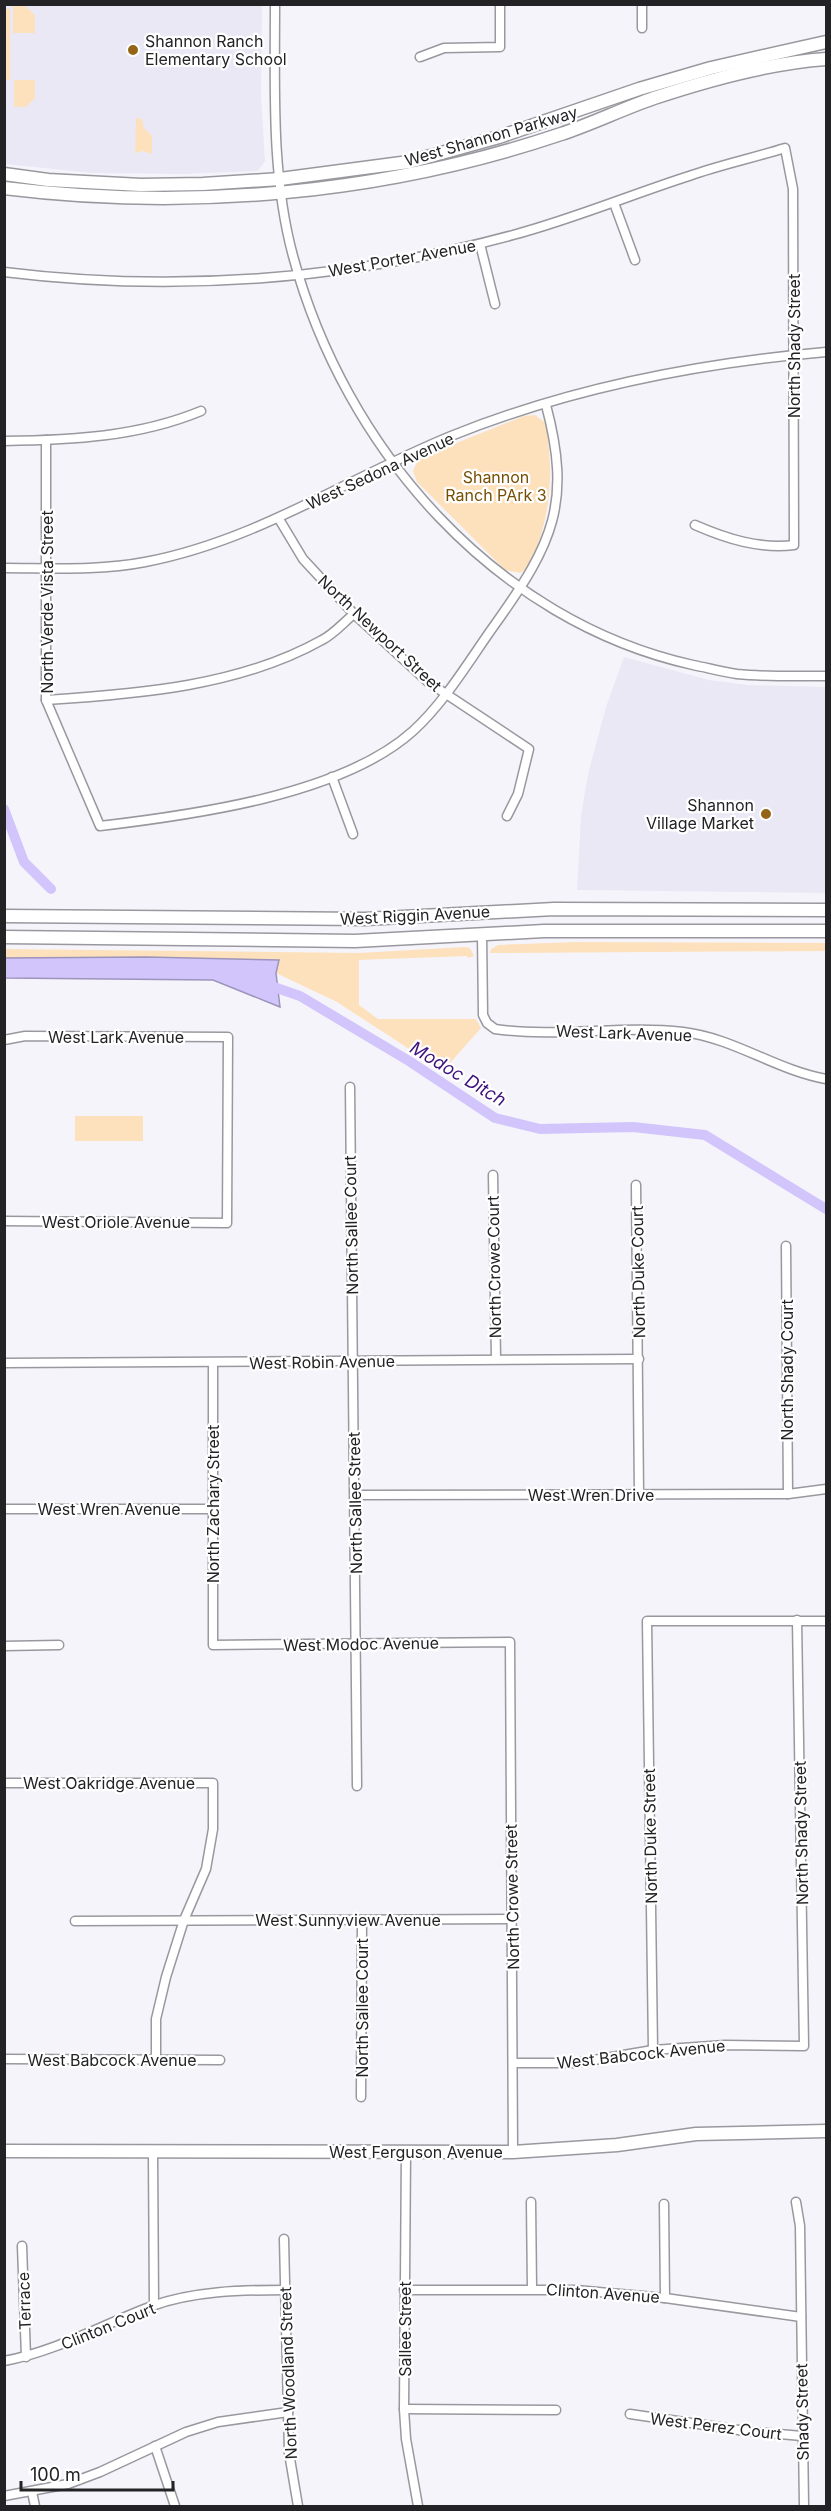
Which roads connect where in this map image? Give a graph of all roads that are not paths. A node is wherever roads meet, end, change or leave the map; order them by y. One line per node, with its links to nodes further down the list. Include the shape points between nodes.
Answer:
1 (275, 4): 10 (street, via 275,109)
2 (500, 4): 6 (street, via 500,47 444,48)
3 (642, 4): 4 (street)
4 (642, 28)
5 (826, 42): 10 (street, West Shannon Parkway, via 711,68 409,162)
6 (420, 57)
7 (826, 59): 10 (street, West Shannon Parkway, via 726,78 475,159 374,180)
8 (785, 148): 12 (street, West Porter Avenue, via 690,175); 19 (street, North Shady Street, via 794,189)
9 (4, 174): 10 (street, West Shannon Parkway, via 141,186)
10 (281, 186): 11 (street, West Shannon Parkway, via 156,200); 16 (street)
11 (4, 188)
12 (614, 203): 13 (street, West Porter Avenue); 14 (street)
13 (480, 244): 16 (street, West Porter Avenue); 17 (street)
14 (635, 260)
15 (4, 272): 16 (street, West Porter Avenue, via 129,282)
16 (299, 275): 24 (street, via 345,386)
17 (495, 304)
18 (826, 352): 19 (street, West Sedona Avenue)
19 (794, 355): 20 (street, West Sedona Avenue, via 666,374); 26 (street, North Shady Street, via 794,545 772,547 726,539)
20 (546, 405): 24 (street, West Sedona Avenue, via 451,436); 29 (street, via 558,463 556,509 542,552)
21 (201, 411): 22 (street, via 119,434)
22 (46, 440): 23 (street); 28 (street, North Verde Vista Street)
23 (4, 441)
24 (392, 462): 25 (street, West Sedona Avenue); 29 (street, via 472,551)
25 (279, 519): 28 (street, West Sedona Avenue, via 222,541 144,562); 30 (street, North Newport Street, via 303,560)
26 (695, 525)
27 (4, 568): 28 (street, West Sedona Avenue)
28 (47, 568): 33 (street, North Verde Vista Street)
29 (520, 589): 31 (street, via 604,638 663,658 736,674); 32 (street)
30 (354, 614): 32 (street, North Newport Street); 33 (street, via 325,639 289,656 228,675 144,692)
31 (826, 676)
32 (445, 693): 34 (street, via 404,737); 35 (street, North Newport Street, via 529,749 518,794)
33 (46, 700): 34 (street, North Verde Vista Street, via 100,826 220,809)
34 (332, 777): 36 (street)
35 (507, 816)
36 (353, 834)
37 (826, 910): 38 (street, West Riggin Avenue, via 554,909 365,919)
38 (4, 916)
39 (826, 931): 40 (street, West Riggin Avenue)
40 (482, 934): 41 (street, West Riggin Avenue, via 355,941); 43 (street, West Lark Avenue, via 483,1015 495,1029 684,1032 725,1042 780,1067)
41 (4, 937)
42 (4, 1040): 48 (street, West Lark Avenue, via 25,1036 228,1037)
43 (826, 1079)
44 (350, 1087): 52 (street, North Sallee Court)
45 (493, 1175): 50 (street, North Crowe Court)
46 (636, 1185): 51 (street, North Duke Court)
47 (4, 1221): 48 (street, West Oriole Avenue)
48 (227, 1223)
49 (786, 1246): 56 (street, North Shady Court)
50 (496, 1359): 51 (street, West Robin Avenue); 52 (street, West Robin Avenue)
51 (639, 1359): 58 (street)
52 (353, 1362): 54 (street, West Robin Avenue); 57 (street, North Sallee Street)
53 (4, 1363): 54 (street, West Robin Avenue)
54 (213, 1363): 60 (street, North Zachary Street)
55 (826, 1489): 56 (street, West Wren Drive)
56 (788, 1494): 58 (street, West Wren Drive)
57 (356, 1495): 58 (street, West Wren Drive); 64 (street, North Sallee Street)
58 (639, 1495)
59 (4, 1509): 60 (street, West Wren Avenue)
60 (214, 1509): 65 (street, North Zachary Street)
61 (797, 1620): 62 (street); 74 (street, North Shady Street); 75 (street, North Duke Street, via 647,1621)
62 (826, 1621)
63 (510, 1642): 64 (street, West Modoc Avenue); 70 (street, North Crowe Street)
64 (357, 1644): 65 (street, West Modoc Avenue); 69 (street)
65 (213, 1645)
66 (4, 1646): 67 (street)
67 (59, 1646)
68 (4, 1783): 71 (street, West Oakridge Avenue, via 213,1783 213,1829 206,1869)
69 (357, 1786)
70 (511, 1919): 72 (street, West Sunnyview Avenue); 79 (street, North Crowe Street)
71 (184, 1920): 72 (street, West Sunnyview Avenue); 73 (street, West Sunnyview Avenue); 77 (street, via 156,2019)
72 (362, 1920): 80 (street, North Sallee Court)
73 (75, 1921)
74 (804, 2046): 75 (street, West Babcock Avenue, via 725,2045)
75 (653, 2050): 79 (street, West Babcock Avenue, via 576,2063)
76 (4, 2059): 77 (street, West Babcock Avenue)
77 (156, 2060): 78 (street, West Babcock Avenue)
78 (220, 2060)
79 (514, 2063): 84 (street, North Crowe Street)
80 (361, 2097)
81 (826, 2131): 84 (street, West Ferguson Avenue, via 696,2134 595,2147)
82 (4, 2151): 85 (street, West Ferguson Avenue)
83 (406, 2151): 84 (street, West Ferguson Avenue); 85 (street, West Ferguson Avenue); 93 (street, Sallee Street)
84 (513, 2152)
85 (153, 2153): 95 (street)
86 (531, 2202): 91 (street)
87 (796, 2202): 96 (street)
88 (664, 2204): 94 (street)
89 (284, 2239): 92 (street, North Woodland Street)
90 (22, 2246): 97 (street, Terrace)
91 (532, 2288): 93 (street, Clinton Avenue); 94 (street, Clinton Avenue)
92 (285, 2290): 95 (street, Clinton Court, via 215,2293); 101 (street, North Woodland Street)
93 (404, 2290): 99 (street, Sallee Street)
94 (665, 2298): 96 (street, Clinton Avenue)
95 (154, 2305): 97 (street, Clinton Court)
96 (801, 2317): 103 (street, Shady Street)
97 (26, 2357): 98 (street, Clinton Court)
98 (4, 2361)
99 (404, 2409): 100 (street); 110 (street, Sallee Street)
100 (556, 2410)
101 (288, 2412): 104 (street, via 218,2422); 109 (street, North Woodland Street, via 289,2453)
102 (630, 2415): 103 (street, West Perez Court)
103 (802, 2436): 111 (street, Shady Street)
104 (155, 2446): 105 (street, via 100,2472); 108 (street)
105 (33, 2492): 106 (street); 107 (street)
106 (4, 2496)
107 (35, 2506)
108 (175, 2506)
109 (298, 2506)
110 (418, 2506)
111 (804, 2506)

